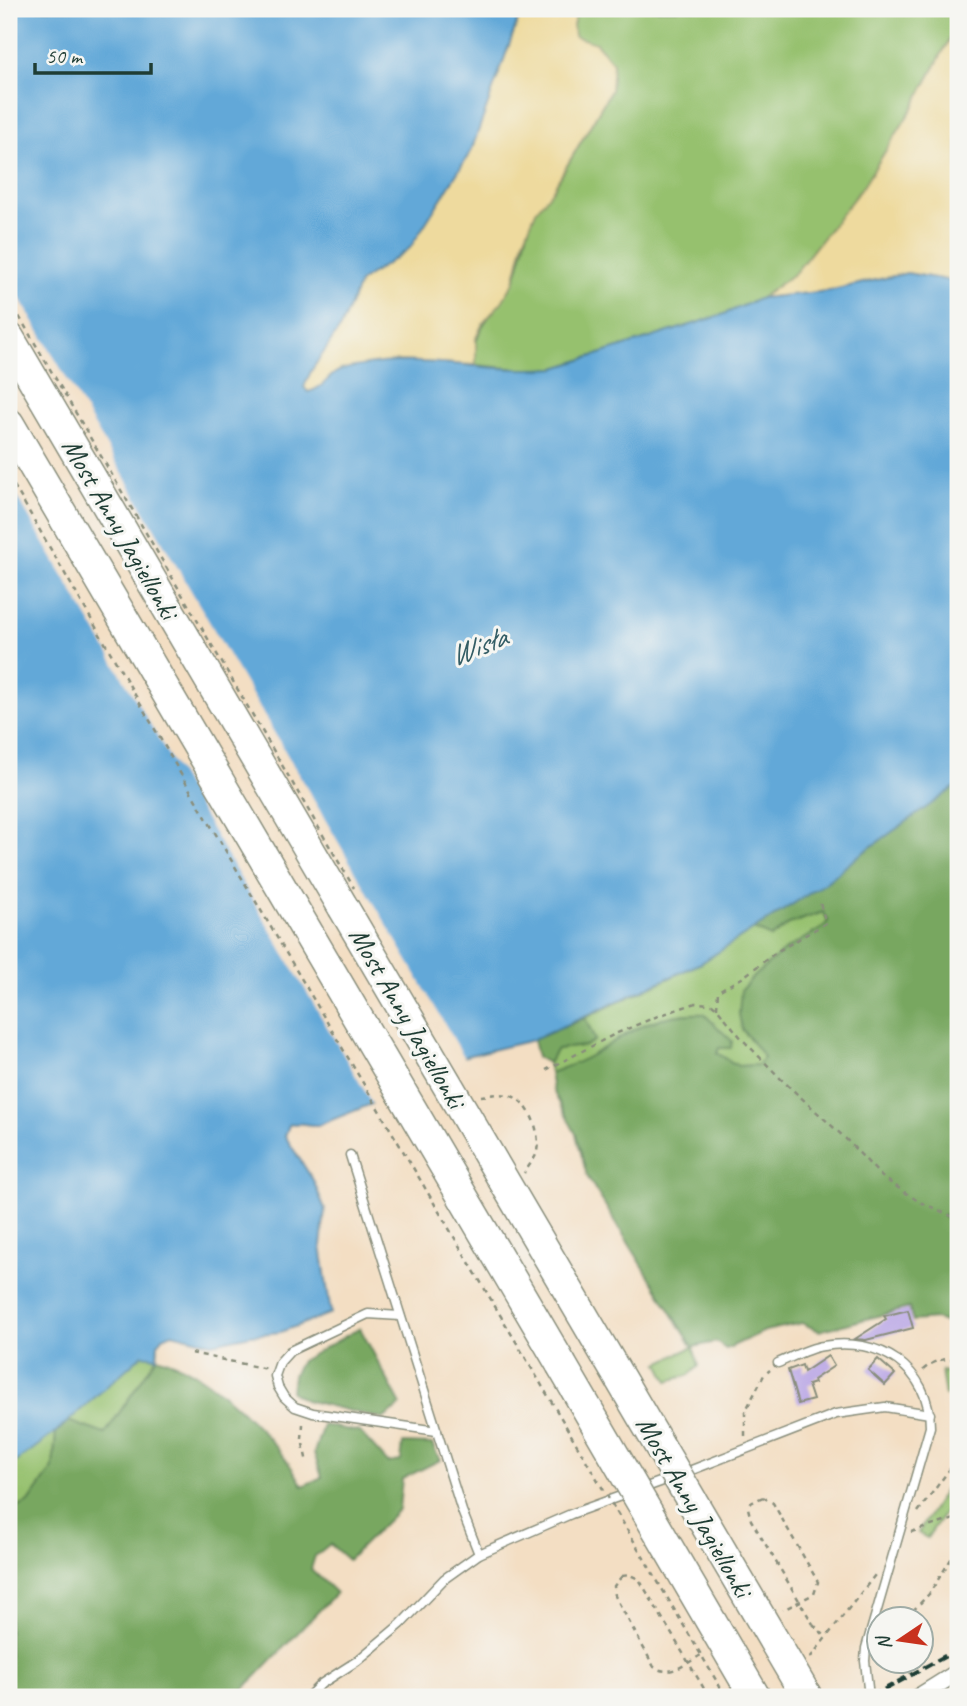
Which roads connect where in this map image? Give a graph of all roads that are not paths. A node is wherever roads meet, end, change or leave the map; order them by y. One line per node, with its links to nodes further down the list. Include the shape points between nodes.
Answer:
1 (9, 338): 12 (highway, Most Anny Jagiellonki, bridge)
2 (9, 424): 11 (highway, Most Anny Jagiellonki, bridge)
3 (350, 1155): 4 (lane)
4 (400, 1316): 7 (lane); 7 (lane, via 368,1314 290,1351 280,1362 278,1387 295,1407 313,1413)
5 (778, 1363): 6 (lane, via 820,1346 865,1345 890,1355 915,1377)
6 (930, 1413): 8 (lane, via 885,1407 836,1414 571,1514); 13 (lane, via 898,1545 866,1648)
7 (437, 1431): 8 (lane)
8 (479, 1554): 10 (lane, via 444,1579 366,1654)
9 (957, 1675): 14 (street)
10 (308, 1697)
11 (755, 1697)
12 (807, 1697)
13 (869, 1697)
14 (918, 1697)

